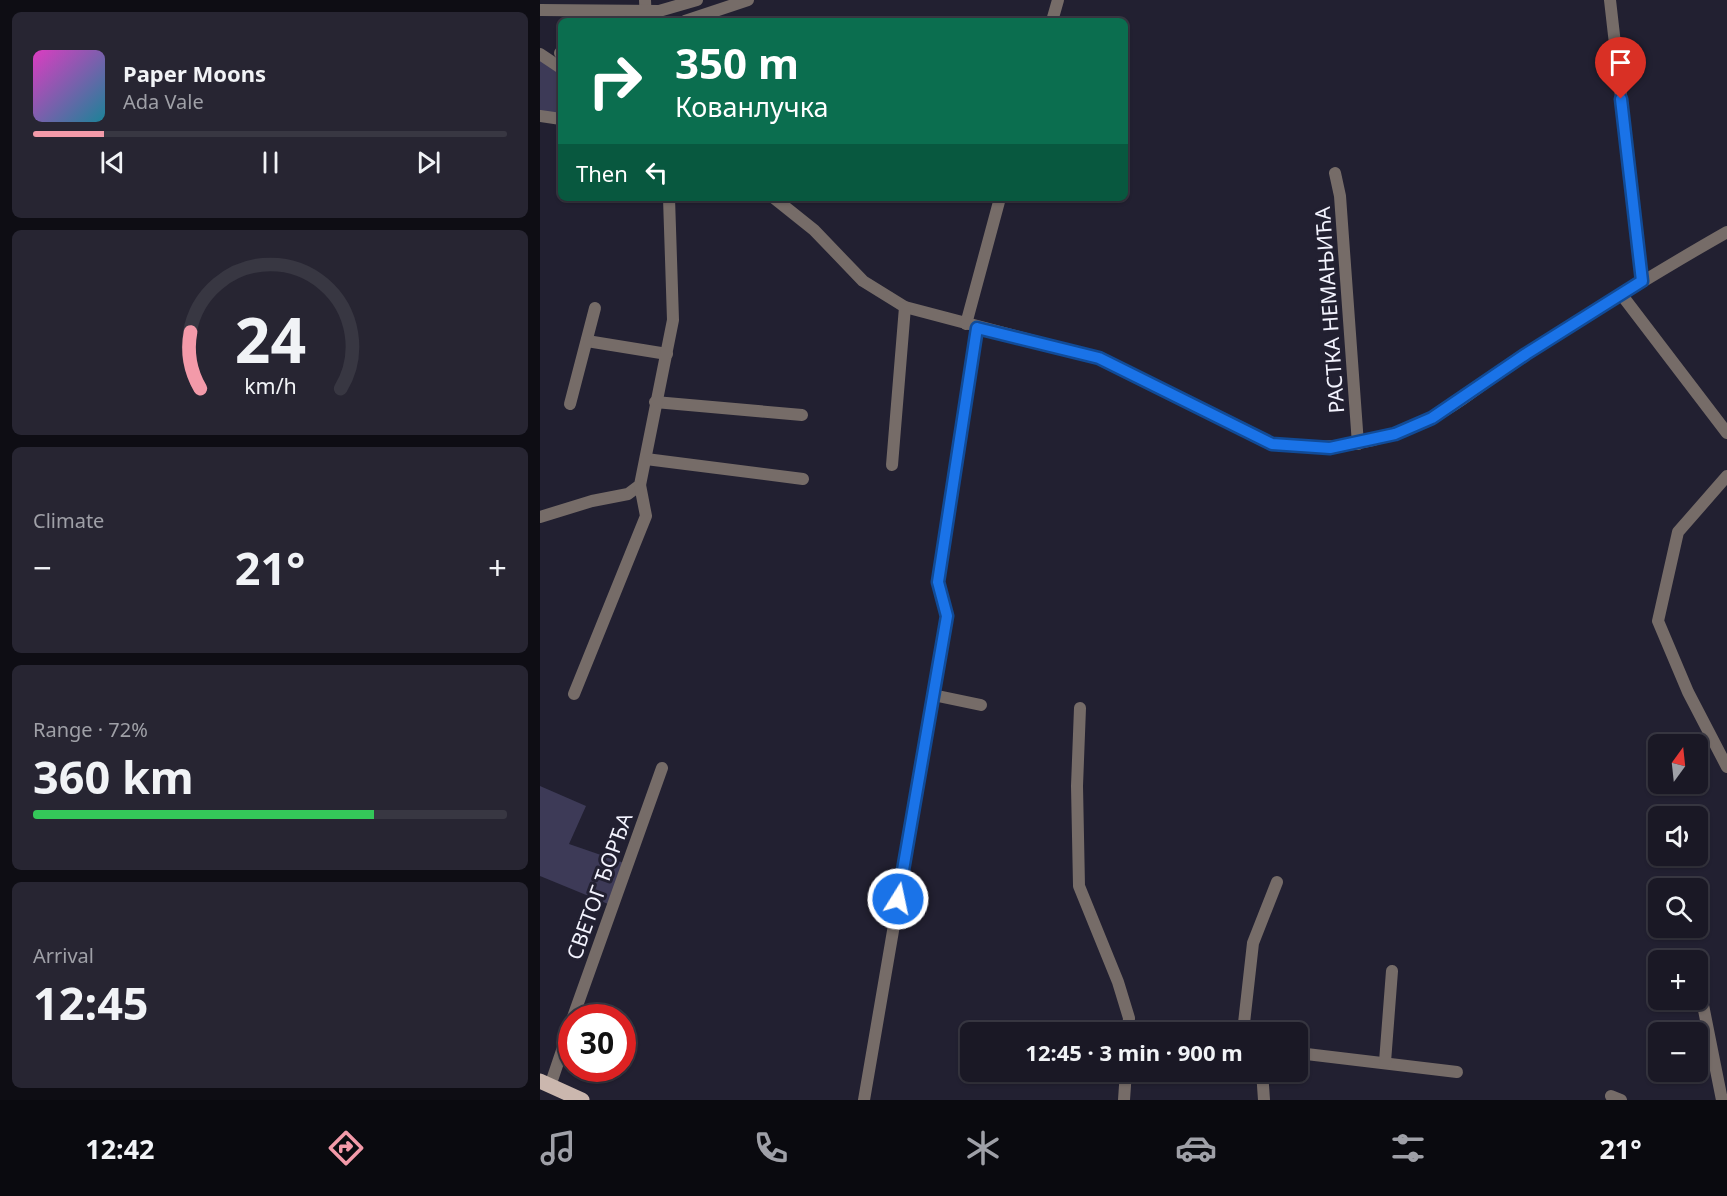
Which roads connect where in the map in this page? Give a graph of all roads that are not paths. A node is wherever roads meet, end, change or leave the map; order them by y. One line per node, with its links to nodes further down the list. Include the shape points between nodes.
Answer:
1 (697, 0): 5 (street)
2 (748, 0): 9 (street)
3 (1058, 0): 10 (street)
4 (1610, 0): 20 (street)
5 (675, 3): 7 (street)
6 (613, 5): 7 (street); 8 (street)
7 (646, 9)
8 (540, 10)
9 (694, 18)
10 (1053, 18)
11 (540, 54): 12 (street)
12 (558, 66)
13 (540, 116): 14 (street)
14 (558, 119)
15 (1335, 173): 31 (street, РАСТКА НЕМАЊИЋА)
16 (669, 201): 26 (street, via 674,304)
17 (778, 201): 22 (street, via 814,230 863,281)
18 (999, 201): 24 (street)
19 (1727, 232): 20 (street)
20 (1642, 281): 21 (street)
21 (1621, 294): 30 (street); 31 (street, via 1432,418)
22 (905, 307): 24 (street); 33 (street)
23 (595, 308): 25 (street)
24 (972, 326): 31 (street, via 1099,358 1272,444 1330,448); 39 (street, via 938,582 947,616)
25 (587, 341): 26 (street); 28 (street)
26 (667, 354): 27 (street)
27 (655, 402): 29 (street); 32 (street)
28 (570, 404)
29 (802, 415)
30 (1727, 433)
31 (1359, 444)
32 (646, 459): 35 (street); 36 (street)
33 (892, 465)
34 (1727, 476): 42 (street, via 1678,532 1658,621 1688,692)
35 (803, 479)
36 (640, 485): 37 (street, via 628,494); 38 (street, via 646,516)
37 (540, 517)
38 (574, 694)
39 (933, 695): 40 (street); 58 (street)
40 (981, 705)
41 (1080, 708): 48 (street, via 1079,886 1118,982)
42 (1727, 766)
43 (662, 768): 46 (street, СВЕТОГ ЂОРЂА)
44 (1277, 882): 49 (street, via 1253,943)
45 (1392, 971): 52 (street)
46 (578, 1004)
47 (1704, 1010): 61 (street)
48 (1129, 1022)
49 (1244, 1022)
50 (558, 1054): 56 (street)
51 (1308, 1054): 52 (street)
52 (1385, 1062): 53 (street)
53 (1457, 1072)
54 (1125, 1082): 59 (street)
55 (1263, 1082): 60 (street)
56 (545, 1084): 57 (main road)
57 (582, 1100)
58 (864, 1100)
59 (1124, 1100)
60 (1264, 1100)
61 (1722, 1100)

